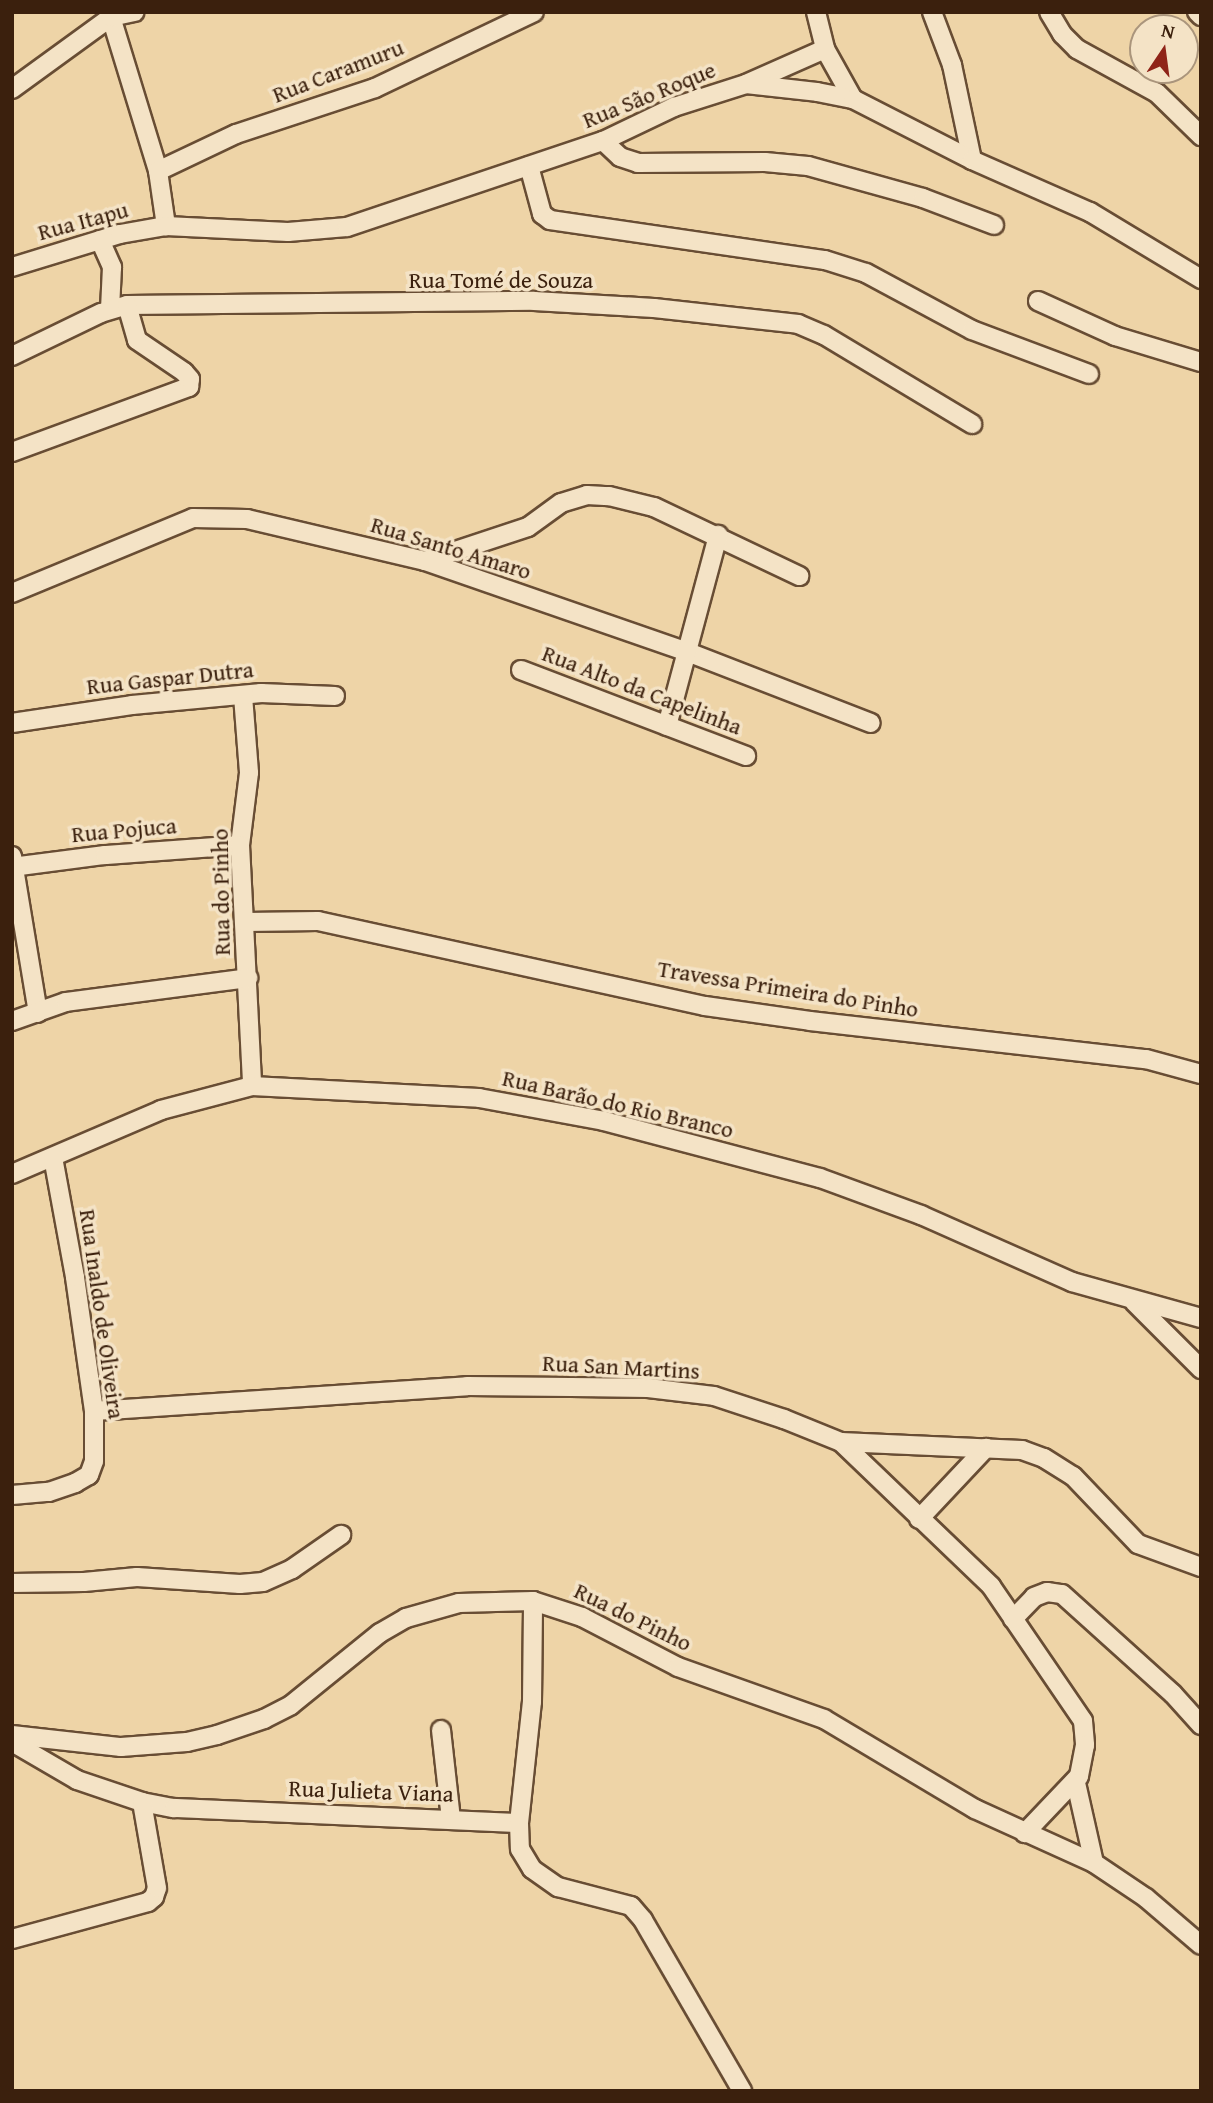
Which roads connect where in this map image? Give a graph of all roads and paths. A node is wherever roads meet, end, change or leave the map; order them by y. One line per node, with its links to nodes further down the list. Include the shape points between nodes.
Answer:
1 (134, 12): 8 (street)
2 (534, 12): 17 (street, Rua Caramuru, via 375,88 236,134)
3 (816, 12): 9 (street)
4 (932, 12): 15 (street, via 952,65)
5 (1049, 12): 13 (street, via 1077,49 1157,93)
6 (1197, 12): 7 (street)
7 (1201, 16)
8 (111, 17): 11 (street); 17 (street)
9 (824, 49): 10 (street); 12 (street)
10 (746, 84): 12 (street, Rua São Roque); 14 (street, Rua São Roque, via 674,107)
11 (12, 89)
12 (853, 99): 15 (street, Rua São Roque)
13 (1201, 136)
14 (603, 141): 16 (street, Rua São Roque); 18 (street, via 620,157 638,163 808,166 923,198)
15 (972, 160): 22 (street, Rua São Roque, via 1090,212)
16 (529, 166): 19 (street, Rua São Roque, via 347,227 288,232); 27 (street, via 542,214 550,220 825,260 866,272 972,330)
17 (158, 171): 19 (street)
18 (994, 225)
19 (166, 226): 20 (street, Rua Itapu)
20 (100, 240): 21 (street, Rua Itapu); 24 (street, via 112,267)
21 (12, 267)
22 (1201, 279)
23 (1038, 301): 26 (street, via 1115,337)
24 (118, 307): 25 (street, Rua Tomé de Souza); 28 (street, Rua Tomé de Souza, via 534,301 771,319 824,335); 29 (street, via 137,340 184,372 189,387)
25 (12, 356)
26 (1201, 362)
27 (1089, 374)
28 (972, 425)
29 (12, 452)
30 (718, 535): 31 (street, via 654,507 587,495 561,503 528,527); 32 (street); 34 (street)
31 (425, 561): 33 (street, Rua Santo Amaro, via 247,519 209,516 173,525); 34 (street, Rua Santo Amaro)
32 (799, 576)
33 (12, 593)
34 (685, 651): 39 (street, Rua Santo Amaro); 40 (street)
35 (521, 670): 40 (street, Rua Alto da Capelinha)
36 (243, 696): 37 (street, Rua Gaspar Dutra, via 280,692); 38 (street, Rua Gaspar Dutra, via 132,705); 42 (street, Rua do Pinho, via 249,773)
37 (335, 696)
38 (12, 723)
39 (871, 723)
40 (667, 726): 41 (street, Rua Alto da Capelinha)
41 (746, 756)
42 (240, 845): 44 (street, Rua Pojuca); 45 (street, Rua do Pinho)
43 (12, 856): 44 (street)
44 (13, 867): 47 (street)
45 (246, 922): 46 (street, Rua do Pinho); 49 (street, Travessa Primeira do Pinho, via 318,921 705,1006 1146,1059)
46 (248, 978): 47 (street, via 66,1002); 50 (street, Rua do Pinho)
47 (38, 1013): 48 (street)
48 (12, 1021)
49 (1201, 1074)
50 (252, 1086): 51 (street, Rua Barão do Rio Branco, via 161,1110); 53 (street, Rua Barão do Rio Branco, via 479,1098 604,1121 820,1178 920,1215 1072,1282)
51 (53, 1157): 52 (street, Rua Barão do Rio Branco); 56 (street, Rua Inaldo de Oliveira)
52 (12, 1174)
53 (1134, 1302): 54 (street, Rua Barão do Rio Branco); 55 (street)
54 (1201, 1318)
55 (1201, 1369)
56 (94, 1411): 57 (street, Rua San Martins, via 467,1386 648,1388 714,1396); 59 (street, Rua Inaldo de Oliveira, via 94,1461 89,1475 49,1492)
57 (841, 1442): 58 (street); 60 (street, Rua San Martins)
58 (986, 1447): 60 (street); 62 (street, via 1022,1450 1044,1458 1088,1489 1138,1544)
59 (12, 1495)
60 (919, 1519): 65 (street, Rua San Martins, via 991,1586)
61 (341, 1535): 63 (street, via 292,1569 263,1582 137,1577)
62 (1201, 1567)
63 (12, 1583)
64 (533, 1601): 68 (street, Rua do Pinho, via 459,1604 405,1618 291,1705 217,1735 121,1747); 73 (street, via 532,1702); 74 (street, Rua do Pinho, via 582,1617 678,1667 824,1719 941,1791)
65 (1013, 1619): 66 (street, via 1034,1597 1047,1592 1062,1594); 70 (street, Rua San Martins, via 1083,1721 1085,1745)
66 (1201, 1725)
67 (441, 1730): 72 (street)
68 (12, 1735)
69 (12, 1742): 71 (street, Rua Julieta Viana, via 77,1780)
70 (1076, 1783): 74 (street); 75 (street)
71 (142, 1802): 72 (street, Rua Julieta Viana, via 174,1808); 76 (street, via 157,1888 154,1897)
72 (451, 1819): 73 (street, Rua Julieta Viana)
73 (519, 1823): 78 (street, via 520,1849 532,1869 558,1887 631,1906 643,1920)
74 (1025, 1833): 75 (street, Rua do Pinho)
75 (1094, 1863): 77 (street, Rua do Pinho, via 1146,1898)
76 (12, 1939)
77 (1201, 1945)
78 (741, 2091)

